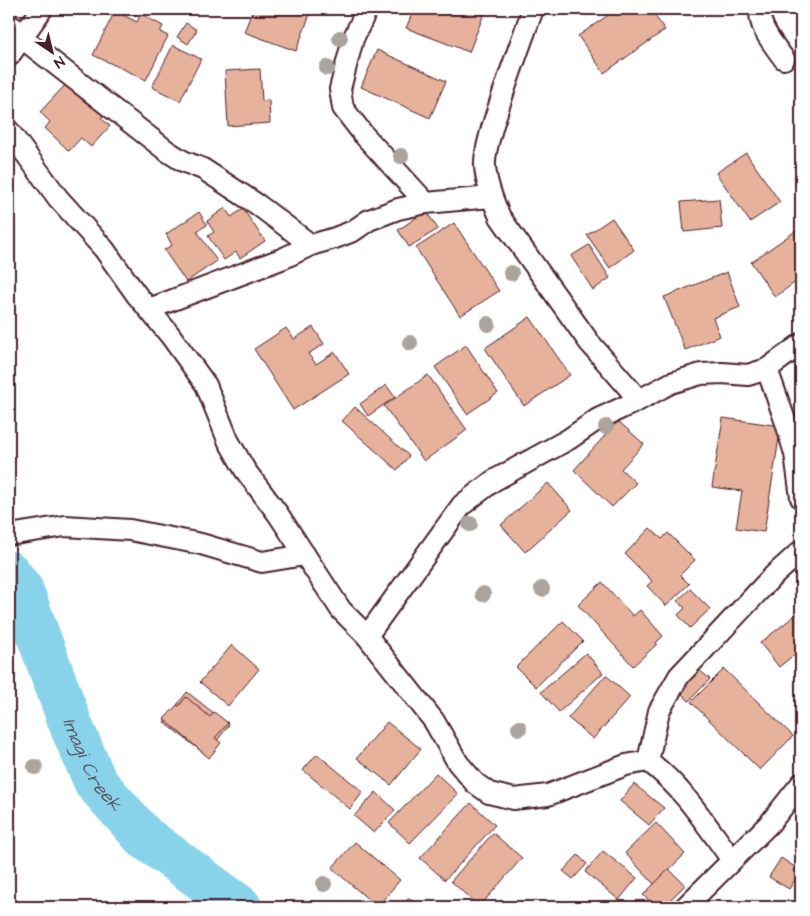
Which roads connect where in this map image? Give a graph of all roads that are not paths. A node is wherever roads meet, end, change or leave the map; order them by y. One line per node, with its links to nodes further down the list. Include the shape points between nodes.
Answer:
1 (42, 9): 5 (street)
2 (367, 9): 10 (street, via 353,39 340,90 343,108)
3 (533, 9): 9 (street, via 487,147 484,165)
4 (761, 9): 7 (street, via 763,29)
5 (18, 32): 6 (street); 11 (street, via 167,151 203,169 258,205)
6 (9, 56)
7 (784, 59)
8 (9, 131): 12 (street, via 58,198 104,248)
9 (491, 197): 10 (street); 15 (street, via 500,217 589,342)
10 (426, 202): 11 (street, via 368,220 353,231)
11 (311, 246): 12 (street)
12 (148, 309): 19 (street, via 206,385 228,440 245,470)
13 (801, 344): 14 (street)
14 (767, 369): 15 (street, via 748,374 701,374 671,383); 16 (street, via 795,454)
15 (639, 400): 20 (street, via 598,419 493,481 462,504)
16 (801, 498)
17 (9, 535): 19 (street, via 65,526 130,530 201,544 262,562)
18 (801, 551): 21 (street, via 679,676 659,711)
19 (305, 555): 20 (street, via 341,610)
20 (367, 636): 21 (street, via 434,721 458,763 474,783 489,793 514,799 548,795 626,765)
21 (648, 761): 23 (street, via 684,795)
22 (801, 784): 23 (street, via 770,823)
23 (732, 860): 24 (street)
24 (684, 907)

